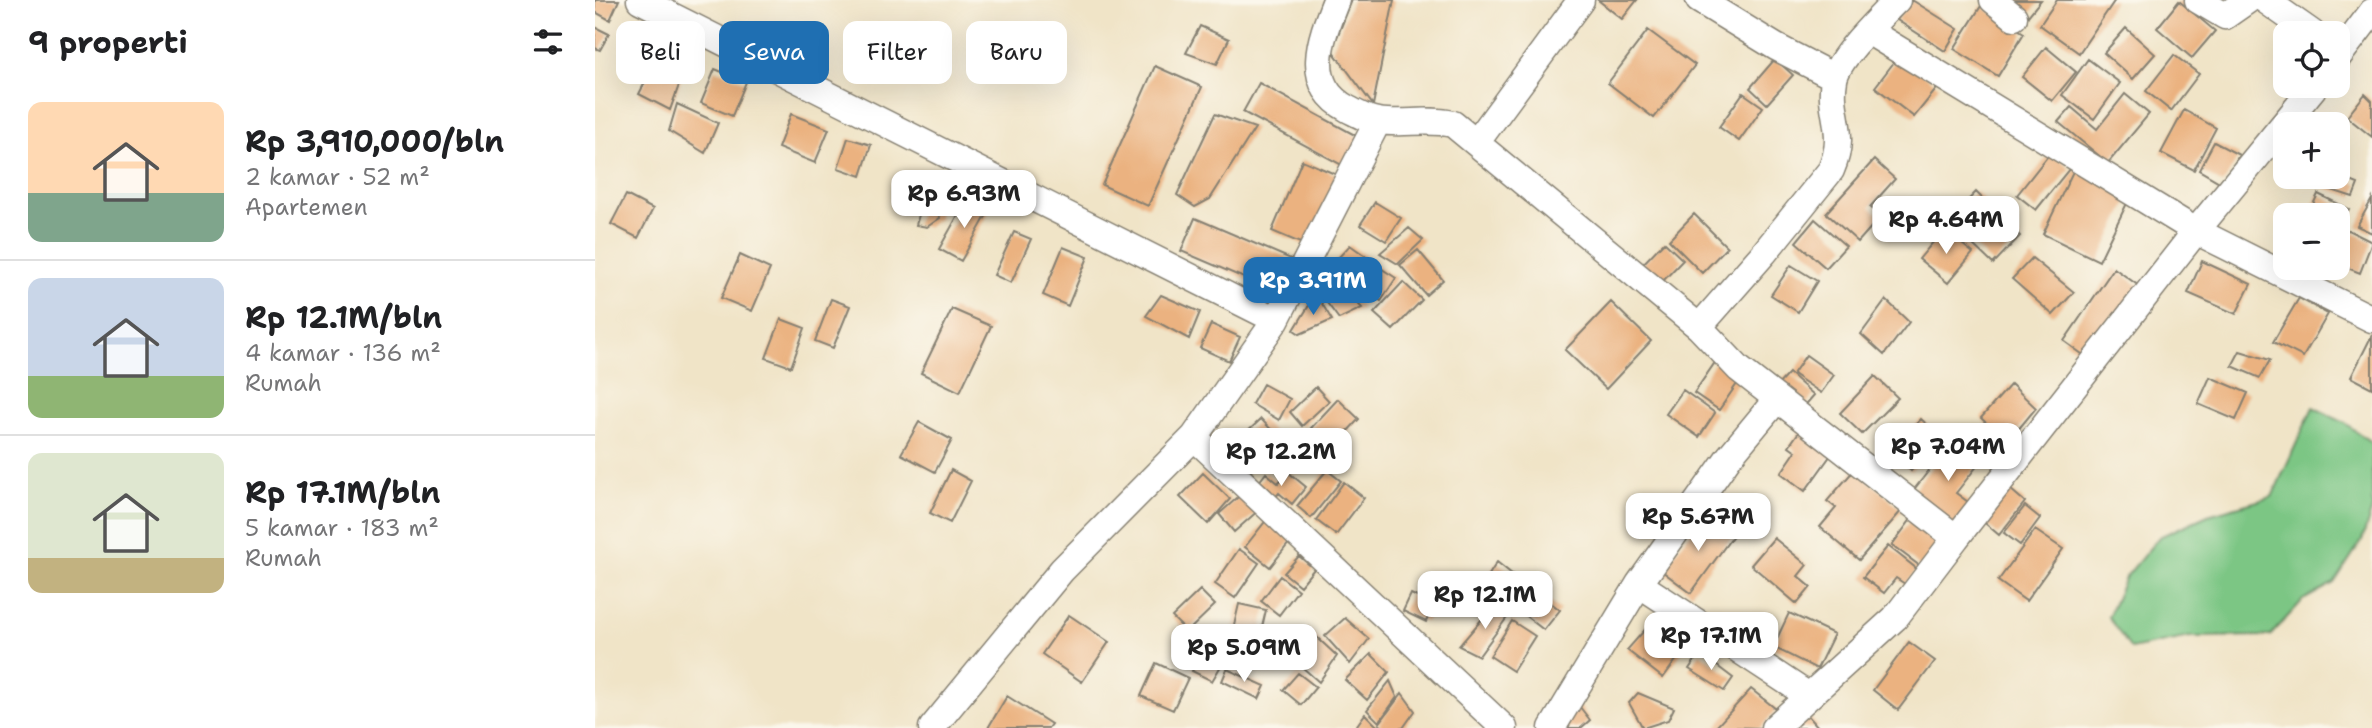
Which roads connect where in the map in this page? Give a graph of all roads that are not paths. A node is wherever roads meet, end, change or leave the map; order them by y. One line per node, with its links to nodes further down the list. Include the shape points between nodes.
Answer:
1 (640, 0): 21 (street)
2 (1336, 0): 17 (street, via 1322,34 1320,76 1342,105)
3 (1581, 0): 18 (street)
4 (1699, 0): 15 (street)
5 (1897, 0): 13 (street)
6 (1993, 0): 11 (street)
7 (2198, 0): 8 (street, via 2225,16)
8 (2248, 0)
9 (2265, 0): 12 (street)
10 (2372, 12): 14 (street)
11 (2014, 17)
12 (2295, 21)
13 (1868, 31): 15 (street); 19 (street)
14 (2350, 40)
15 (1834, 77): 22 (street, via 1840,142 1831,170)
16 (2305, 98): 19 (street)
17 (1378, 121): 18 (street, via 1442,121); 21 (street)
18 (1476, 143): 22 (street)
19 (2196, 231): 20 (street); 25 (street)
20 (2372, 319)
21 (1276, 320): 24 (street)
22 (1699, 327): 23 (street)
23 (1777, 399): 25 (street); 26 (street, via 1729,457)
24 (1194, 437): 28 (street, via 1062,570); 29 (street)
25 (1956, 538): 27 (street, via 1895,618)
26 (1639, 584): 27 (street); 30 (street)
27 (1809, 696): 31 (street)
28 (932, 728)
29 (1504, 728)
30 (1552, 728)
31 (1774, 728)

